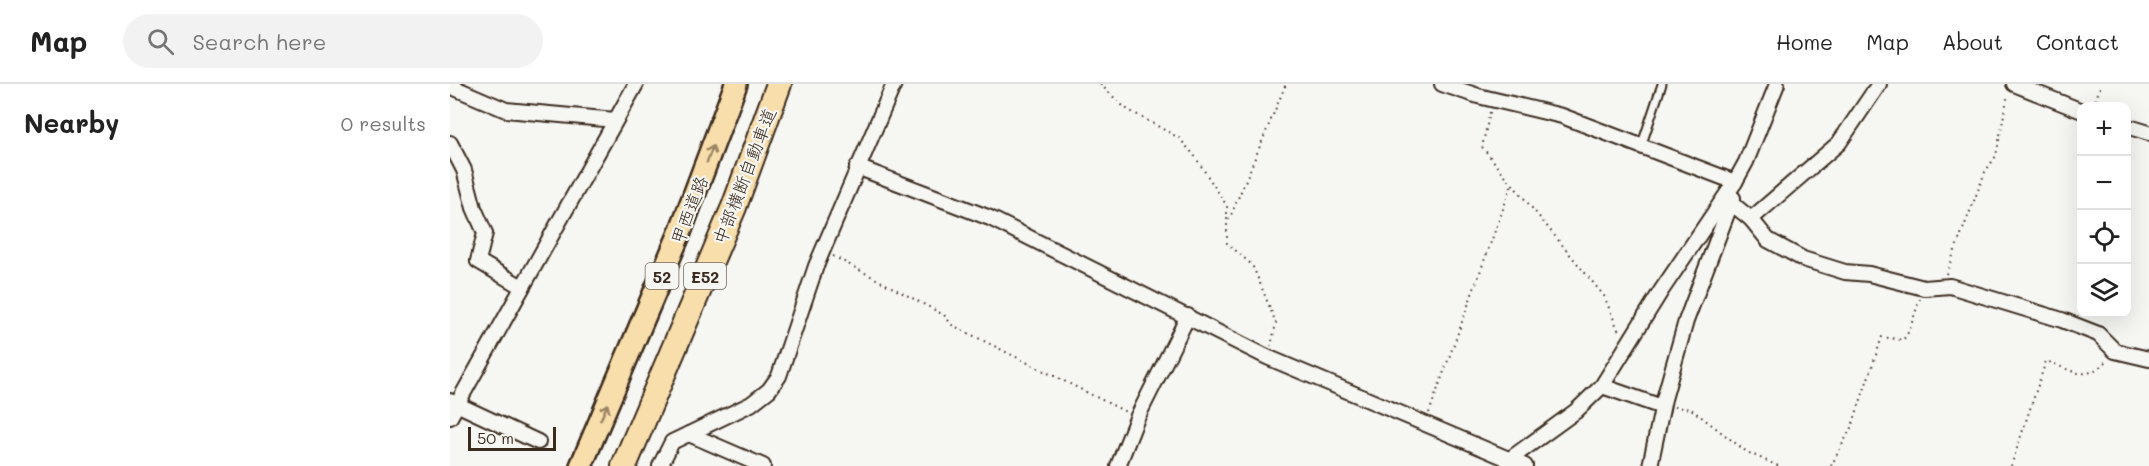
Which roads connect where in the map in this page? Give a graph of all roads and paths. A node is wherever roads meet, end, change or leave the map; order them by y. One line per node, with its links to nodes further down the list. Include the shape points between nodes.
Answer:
1 (636, 84): 19 (street)
2 (736, 84): 48 (highway, 甲西道路 / 52, one-way to 2, via 679,236)
3 (768, 84): 49 (highway, 中部横断自動車道 / E52, via 725,203)
4 (779, 84): 50 (highway, 中部横断自動車道 / E52, via 730,217)
5 (787, 84): 51 (highway, via 724,254)
6 (894, 84): 25 (street)
7 (1100, 84): 30 (path, via 1125,108 1179,138 1194,154 1227,206)
8 (1286, 84): 30 (path)
9 (1442, 84): 16 (street)
10 (1662, 84): 23 (lane)
11 (1777, 84): 24 (street)
12 (1879, 84): 29 (street, via 1839,143)
13 (2012, 84): 18 (street); 32 (path, via 1996,156 1985,172)
14 (2101, 84): 17 (path)
15 (450, 86): 19 (street, via 506,110)
16 (1493, 100): 23 (street, via 1562,116); 27 (path, via 1482,147)
17 (2095, 102)
18 (2077, 109)
19 (615, 120): 33 (street)
20 (2131, 127): 21 (street)
21 (2149, 133)
22 (450, 143): 33 (street, via 464,170 485,233 478,261)
23 (1642, 144): 26 (street)
24 (1746, 162): 26 (street); 28 (street)
25 (857, 167): 31 (street); 35 (street, via 990,218)
26 (1735, 182): 28 (street)
27 (1512, 184): 36 (path, via 1604,296); 44 (path)
28 (1728, 201): 29 (street); 36 (street); 41 (street, via 1686,321)
29 (1751, 219): 34 (street, via 1768,240 1803,259)
30 (1228, 222): 38 (path, via 1227,243 1252,265 1276,323)
31 (823, 251): 43 (path, via 944,315 952,325); 45 (street, via 779,376 769,390 751,404)
32 (1945, 286): 34 (street); 37 (street, via 2062,320 2098,334)
33 (522, 287): 42 (street)
34 (1924, 288): 58 (path, via 1903,340 1882,337 1852,426)
35 (1188, 316): 38 (street); 43 (street)
36 (1625, 346): 40 (street)
37 (2115, 351): 39 (street); 59 (path, via 2096,372 2088,374 2046,361)
38 (1267, 357): 44 (street)
39 (2149, 359)
40 (1602, 386): 41 (street); 47 (street)
41 (1662, 406): 56 (street); 57 (path, via 1691,409 1747,452)
42 (452, 407): 46 (street)
43 (1137, 418): 54 (street)
44 (1425, 424): 47 (street)
45 (690, 434): 52 (street, via 672,442); 53 (street)
46 (537, 442)
47 (1509, 463): 55 (street)
48 (580, 466)
49 (614, 466)
50 (624, 466)
51 (634, 466)
52 (660, 466)
53 (762, 466)
54 (1118, 466)
55 (1525, 466)
56 (1650, 466)
57 (1778, 466)
58 (1831, 466)
59 (2011, 466)

